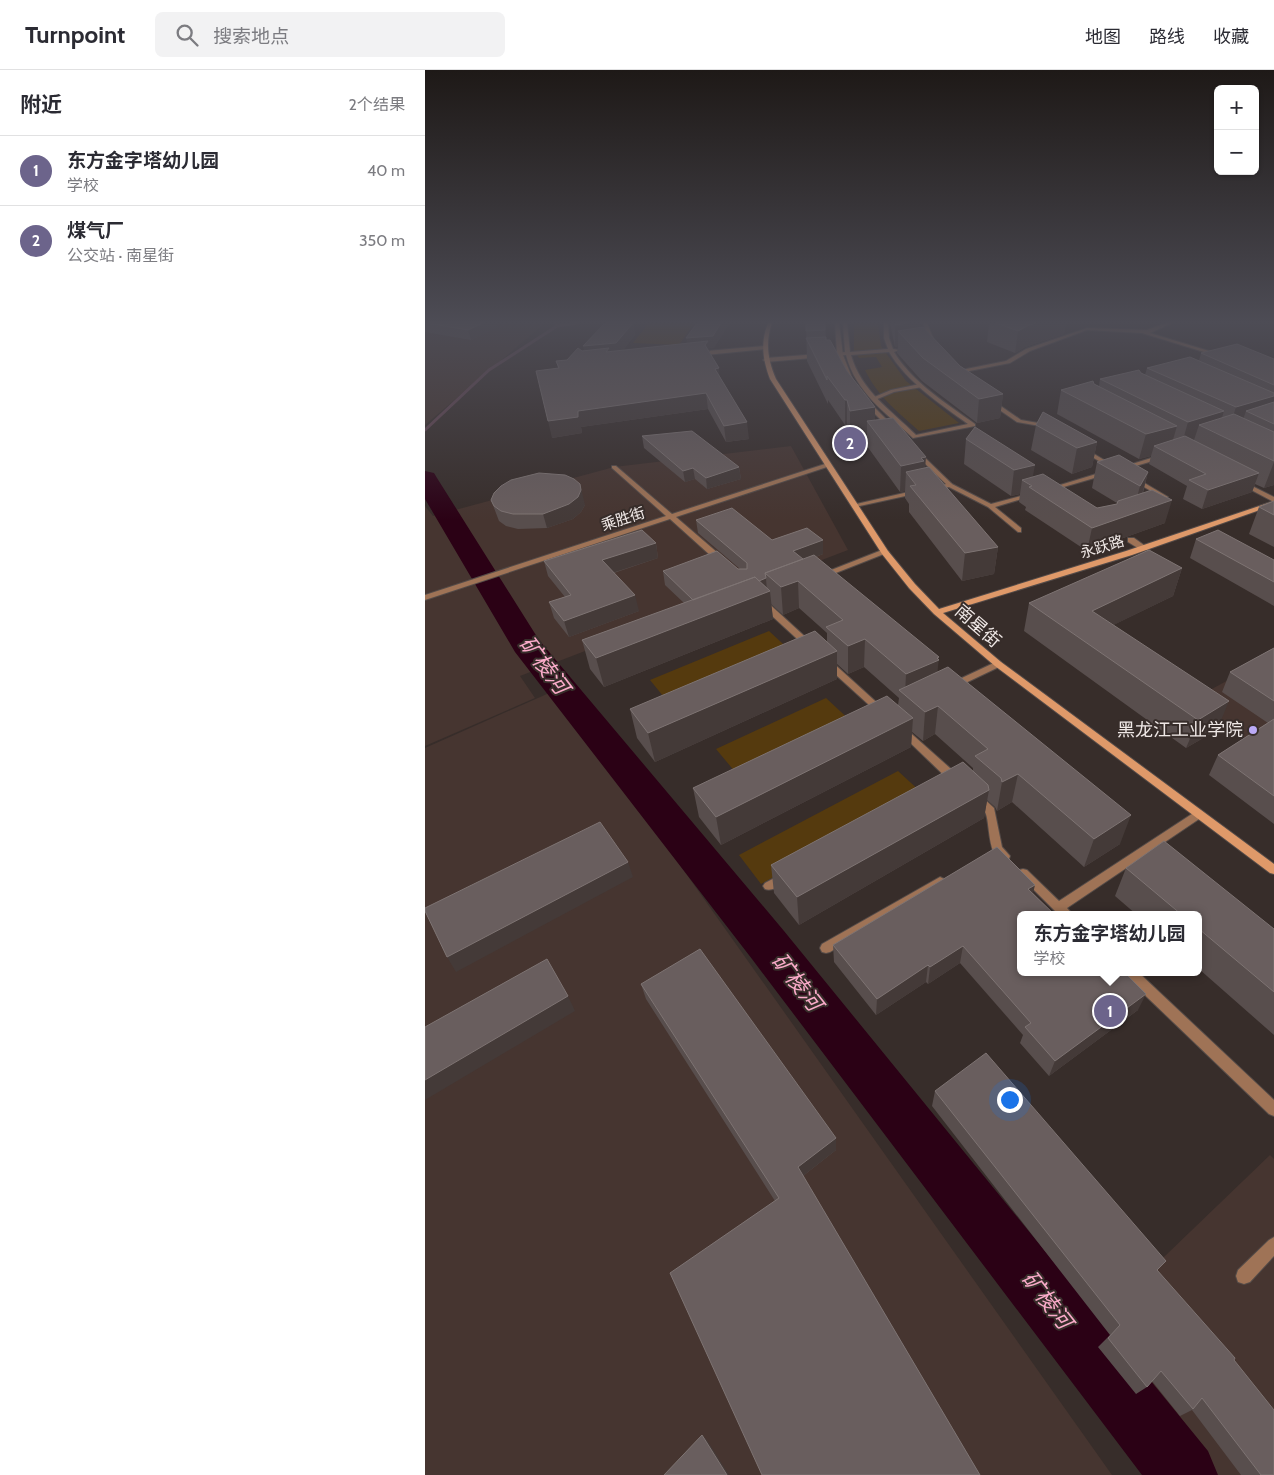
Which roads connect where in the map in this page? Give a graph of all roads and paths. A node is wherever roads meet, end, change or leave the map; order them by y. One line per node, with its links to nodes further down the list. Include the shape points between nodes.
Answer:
1 (779, 389): 13 (street, 南星街)
2 (857, 389): 8 (street, via 871,409)
3 (865, 389): 7 (street)
4 (906, 389): 7 (street)
5 (923, 389): 10 (street, via 973,425)
6 (980, 394): 9 (street, via 1019,421 1042,425)
7 (875, 398): 10 (street)
8 (896, 432)
9 (1059, 435)
10 (915, 437): 17 (street, via 909,445)
11 (1076, 445): 15 (street)
12 (1172, 454): 15 (street)
13 (828, 466): 22 (street, 南星街); 24 (street, 乘胜街)
14 (614, 467): 24 (street)
15 (1118, 470): 18 (street); 20 (street)
16 (1238, 481): 21 (street)
17 (950, 485): 22 (street); 23 (street)
18 (1043, 490): 19 (street); 23 (street)
19 (1058, 494)
20 (1168, 499)
21 (1274, 502): 27 (street, 永跃路)
22 (855, 505): 28 (street, 南星街)
23 (990, 506): 25 (street)
24 (672, 518): 29 (street); 31 (street, 乘胜街)
25 (1017, 530)
26 (1131, 540): 27 (street)
27 (1144, 548): 33 (street, 永跃路)
28 (885, 552): 30 (street); 33 (street, 南星街, via 911,586)
29 (730, 568)
30 (813, 578)
31 (425, 598)
32 (758, 599): 34 (street, via 815,650)
33 (937, 612): 36 (street, 南星街)
34 (806, 654)
35 (821, 657): 38 (street, via 888,717)
36 (998, 664): 37 (street); 40 (street, 南星街)
37 (939, 693)
38 (879, 722)
39 (895, 724): 45 (street, via 990,811 993,851 1014,865)
40 (1198, 814): 41 (street, 南星街); 45 (street)
41 (1274, 870)
42 (795, 872): 44 (street)
43 (954, 874): 46 (street)
44 (769, 886)
45 (1063, 911)
46 (825, 948)
47 (1133, 976): 48 (street)
48 (1274, 1109)
49 (1274, 1245): 50 (street)
50 (1244, 1276)

